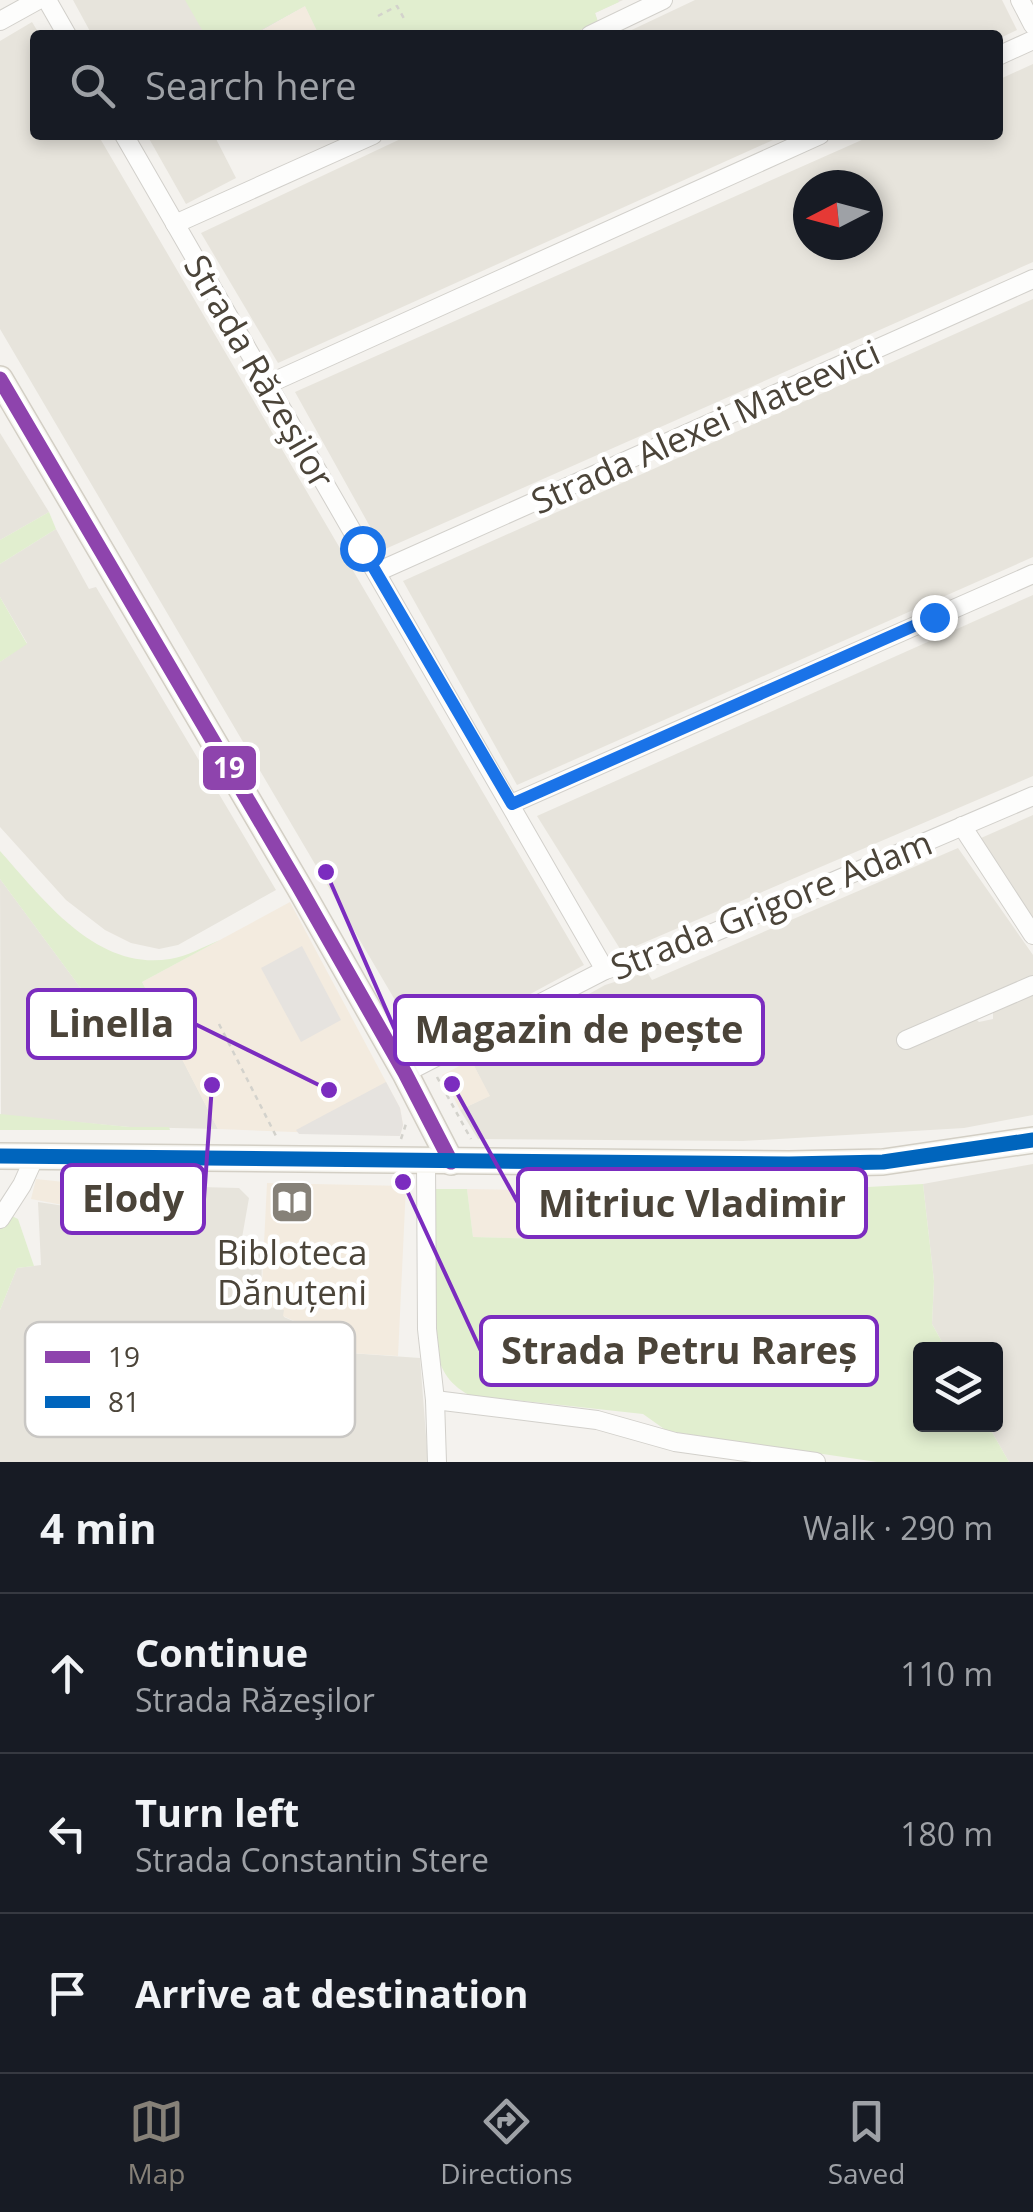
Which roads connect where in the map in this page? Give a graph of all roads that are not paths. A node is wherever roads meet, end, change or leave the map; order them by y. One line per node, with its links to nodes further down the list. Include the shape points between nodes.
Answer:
1 (38, 0): 5 (street)
2 (47, 0): 7 (street)
3 (663, 0): 8 (street)
4 (1020, 0): 6 (street)
5 (0, 21)
6 (1033, 25)
7 (64, 30)
8 (600, 30)
9 (1033, 40): 10 (street)
10 (1003, 54)
11 (127, 140): 14 (street, Strada Răzeşilor)
12 (363, 140): 14 (street)
13 (809, 140): 17 (street)
14 (176, 224): 17 (street, Strada Răzeşilor)
15 (1033, 279): 18 (street, Strada Alexei Mateevici)
16 (0, 379): 27 (main road)
17 (266, 384): 18 (street, Strada Răzeşilor)
18 (376, 572): 21 (street, Strada Răzeşilor)
19 (1033, 574): 21 (street)
20 (1033, 796): 22 (street, Strada Grigore Adam)
21 (512, 804): 24 (street, Strada Răzeşilor)
22 (962, 826): 23 (street); 24 (street, Strada Grigore Adam, via 673,950)
23 (1033, 935)
24 (605, 970): 27 (street, Strada Grigore Adam)
25 (1033, 984): 26 (street)
26 (906, 1040)
27 (405, 1073): 31 (main road)
28 (1033, 1140): 31 (main road, via 864,1162)
29 (36, 1154): 30 (main road); 31 (main road); 32 (street)
30 (0, 1156)
31 (438, 1162): 33 (street, via 427,1330)
32 (0, 1219)
33 (435, 1400): 34 (street); 35 (street, via 611,1423 674,1442)
34 (437, 1462)
35 (816, 1462)

